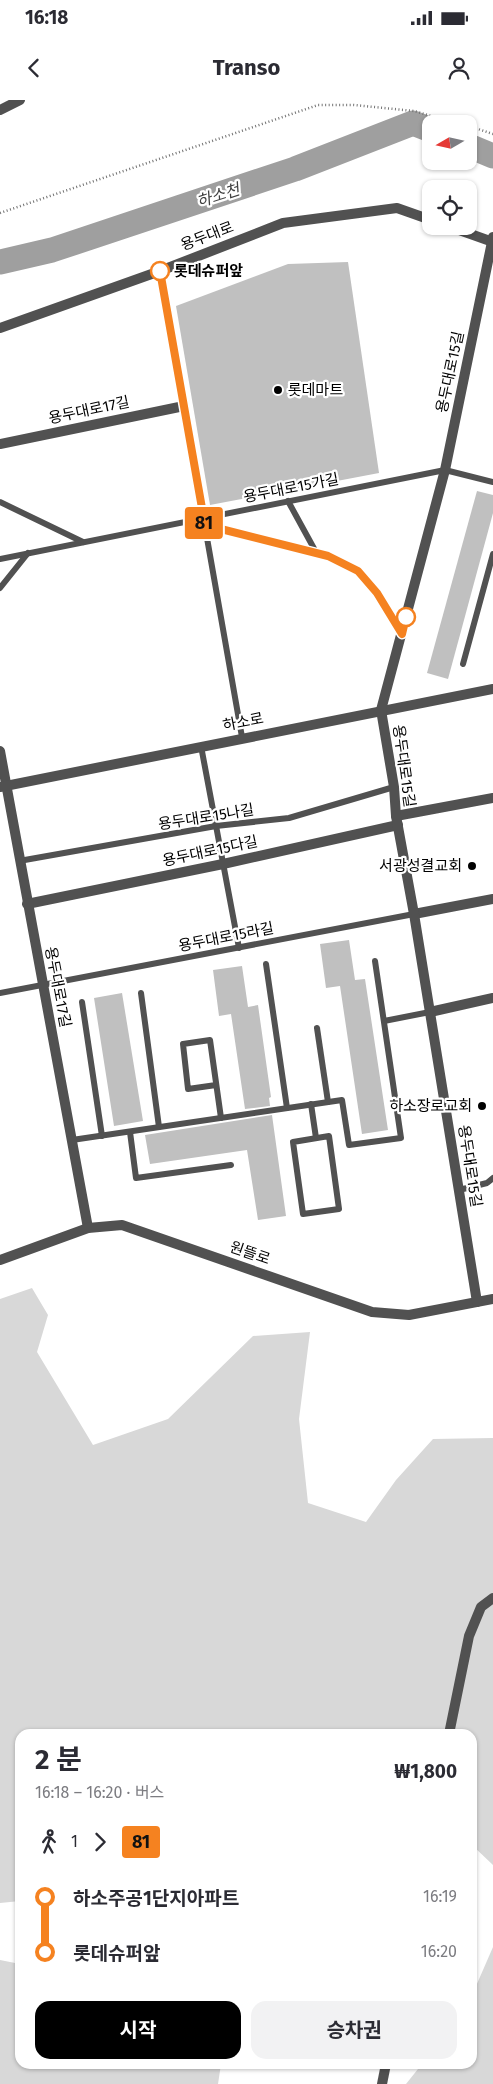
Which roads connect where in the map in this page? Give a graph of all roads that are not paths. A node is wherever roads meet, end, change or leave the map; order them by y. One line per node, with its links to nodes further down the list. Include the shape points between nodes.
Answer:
1 (20, 100): 2 (street)
2 (0, 110)
3 (422, 217): 6 (street, 용두대로, via 397,208 283,223)
4 (477, 235): 5 (street)
5 (493, 240): 10 (street, 용두대로15길)
6 (160, 271): 7 (street, 용두대로); 8 (lane)
7 (0, 328)
8 (184, 406): 9 (street, 용두대로17길); 14 (lane)
9 (0, 444)
10 (446, 470): 11 (lane); 12 (lane, 용두대로15가길); 21 (street, 용두대로15길)
11 (493, 482)
12 (288, 501): 14 (lane, 용두대로15가길); 17 (lane)
13 (0, 502): 15 (lane)
14 (204, 522): 15 (lane, 용두대로15가길); 17 (lane); 25 (lane)
15 (83, 542): 16 (lane, 용두대로15가길)
16 (28, 553): 19 (lane, 용두대로15가길); 20 (lane)
17 (317, 554): 21 (lane, via 358,571 377,593)
18 (493, 554): 22 (lane)
19 (0, 558)
20 (0, 588)
21 (402, 634): 24 (street, 용두대로15길)
22 (463, 664)
23 (493, 688): 24 (street, 하소로)
24 (381, 710): 25 (street, 하소로); 29 (street, 용두대로15길)
25 (242, 737): 26 (street, 하소로)
26 (201, 746): 28 (street, 하소로); 32 (lane)
27 (0, 751): 28 (street, 용두대로17길)
28 (3, 786): 33 (street, 용두대로17길)
29 (394, 787): 31 (street, 용두대로15길); 32 (lane, 용두대로15나길, via 289,818)
30 (493, 798): 31 (street, 용두대로15다길)
31 (397, 820): 34 (street, 용두대로15다길); 37 (street, 용두대로15길)
32 (216, 826): 33 (lane, 용두대로15나길); 34 (lane)
33 (20, 861): 36 (street, 용두대로17길)
34 (223, 864): 36 (street, 용두대로15다길); 38 (lane)
35 (493, 899): 37 (street)
36 (28, 904): 41 (street, 용두대로17길)
37 (414, 914): 38 (lane, 용두대로15라길); 46 (street, 용두대로15길)
38 (238, 948): 41 (lane, 용두대로15라길)
39 (375, 961): 47 (lane)
40 (266, 964): 52 (lane)
41 (43, 986): 43 (lane, 용두대로15라길); 58 (street, 용두대로17길)
42 (141, 993): 54 (lane)
43 (0, 994)
44 (493, 998): 46 (street)
45 (82, 1002): 56 (lane)
46 (430, 1012): 47 (lane); 61 (street, 용두대로15길)
47 (384, 1021): 50 (lane, via 401,1138 349,1145 342,1100)
48 (317, 1028): 50 (lane)
49 (216, 1085): 49 (lane, via 210,1040 183,1044 188,1089); 53 (lane)
50 (328, 1102): 51 (lane)
51 (311, 1104): 52 (lane); 57 (lane)
52 (287, 1108): 53 (lane)
53 (221, 1118): 54 (lane)
54 (159, 1127): 55 (lane)
55 (130, 1132): 56 (lane); 59 (lane, via 136,1178)
56 (102, 1136): 58 (lane)
57 (316, 1138): 57 (lane, via 293,1142 303,1214 339,1209 329,1136)
58 (72, 1140): 62 (street, 용두대로17길)
59 (231, 1165)
60 (493, 1178): 61 (lane, via 487,1183)
61 (459, 1190): 65 (street, 용두대로15길)
62 (88, 1228): 63 (street, 원뜰로); 65 (street, 원뜰로, via 122,1225 372,1312 409,1315)
63 (0, 1260)
64 (493, 1299): 65 (street, 원뜰로)
65 (477, 1302)
66 (493, 1598): 67 (street, via 481,1607 469,1636)
67 (450, 1729)
68 (385, 2069): 69 (street)
69 (382, 2084)

